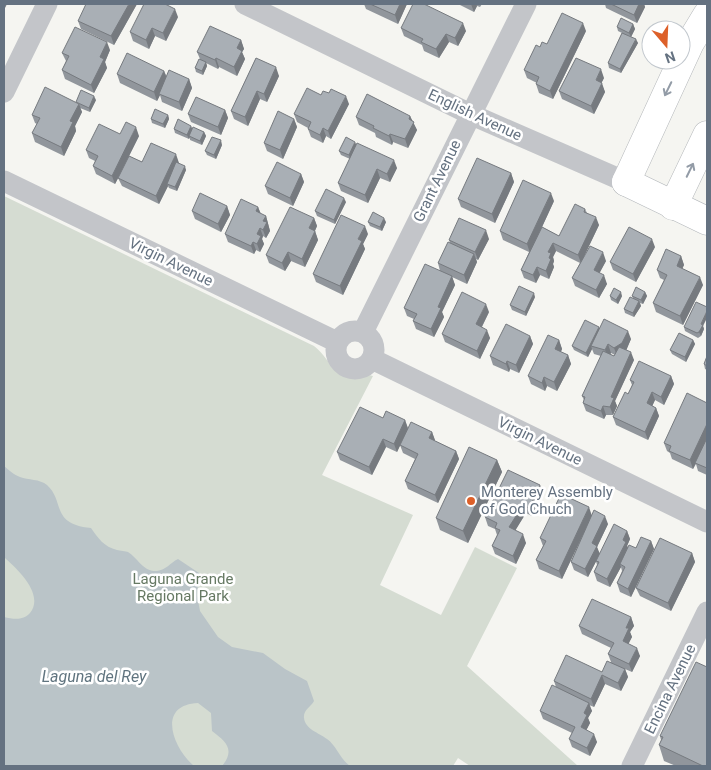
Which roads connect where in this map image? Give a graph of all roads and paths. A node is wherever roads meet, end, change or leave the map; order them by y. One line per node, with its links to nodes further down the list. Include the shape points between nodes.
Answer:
1 (47, 4): 5 (street)
2 (245, 4): 6 (street, English Avenue)
3 (526, 4): 6 (street, Grant Avenue)
4 (707, 15): 9 (main road, one-way to 9, via 690,43)
5 (4, 92)
6 (470, 114): 9 (street, English Avenue); 12 (street, Grant Avenue)
7 (707, 135): 10 (main road, one-way to 7)
8 (4, 181): 13 (street, Virgin Avenue)
9 (626, 182): 10 (main road, English Avenue)
10 (673, 206): 11 (main road, English Avenue)
11 (707, 221)
12 (363, 332): 13 (street, via 346,333); 14 (street, via 373,341 375,353)
13 (337, 342): 14 (street, via 336,355 344,366 356,370)
14 (372, 360): 15 (street, Virgin Avenue)
15 (707, 522)
16 (707, 612): 17 (street, Encina Avenue)
17 (632, 766)

